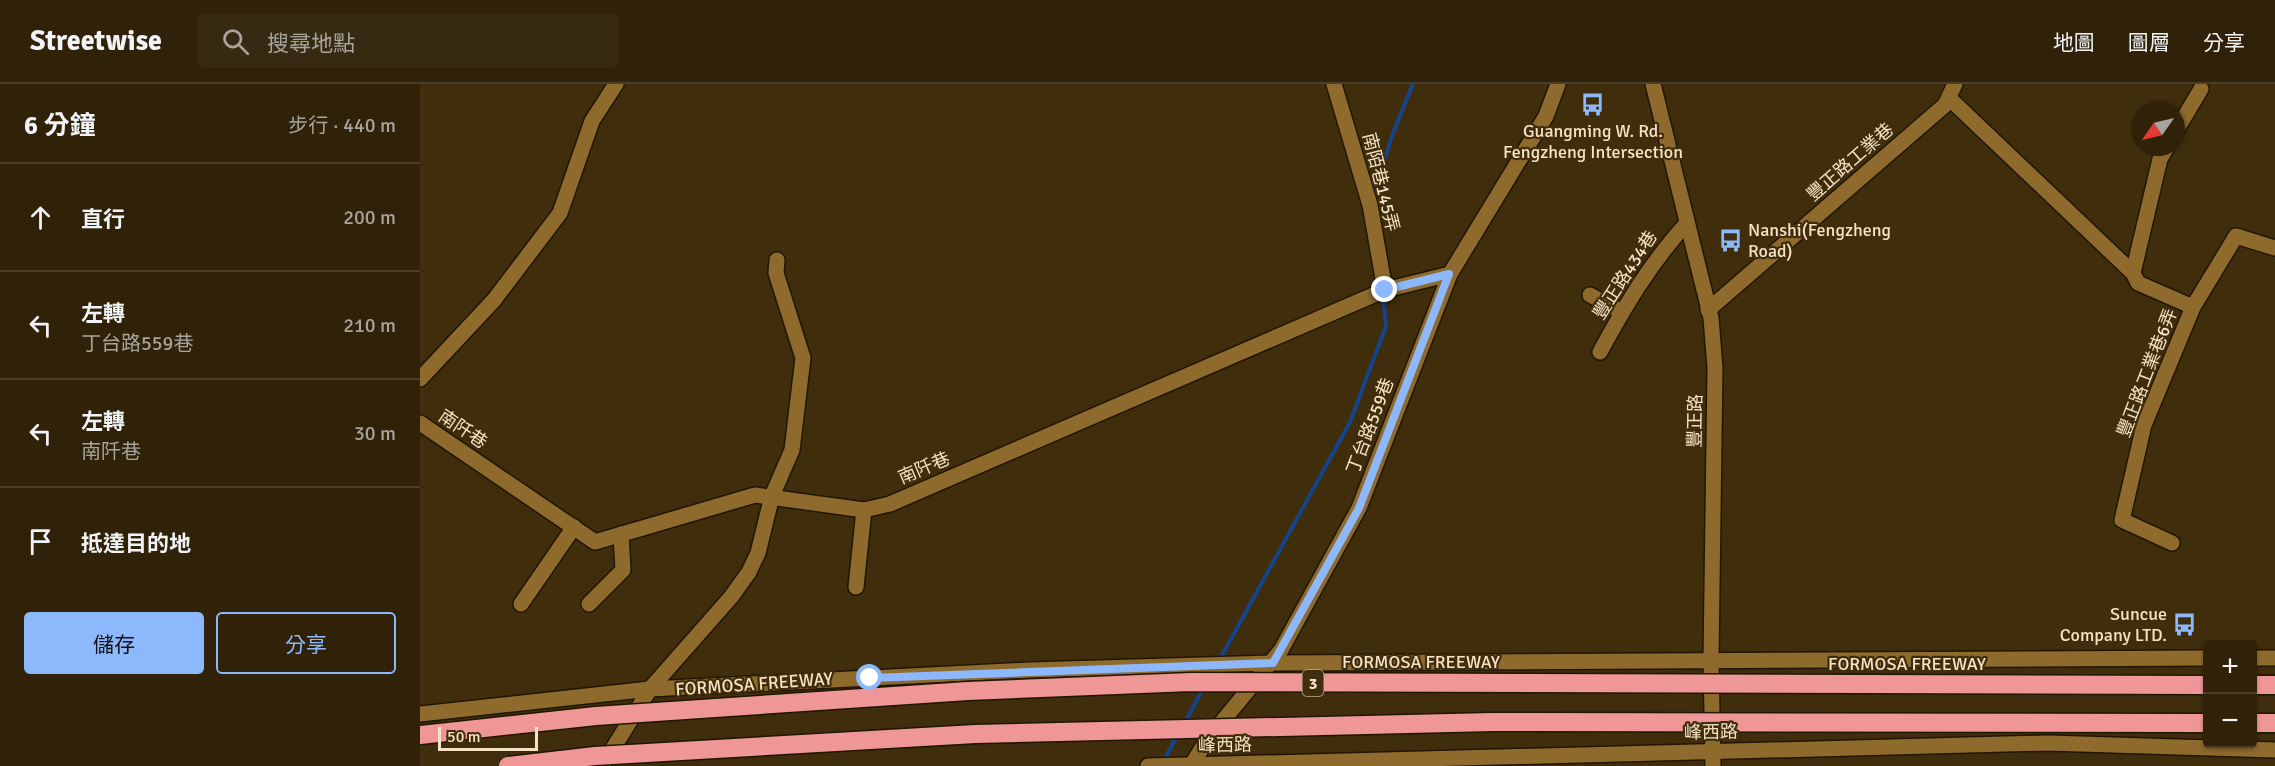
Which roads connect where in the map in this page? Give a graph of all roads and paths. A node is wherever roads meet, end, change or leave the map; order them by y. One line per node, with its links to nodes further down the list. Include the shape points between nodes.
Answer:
1 (616, 84): 20 (street, via 591,121 561,213 494,300)
2 (1334, 84): 14 (street, 南陌巷145弄, via 1370,205)
3 (1558, 84): 13 (street, 丁台路559巷, via 1546,116)
4 (1653, 84): 9 (street, 豐正路)
5 (2201, 89): 7 (street)
6 (1952, 91): 12 (street); 17 (street, 豐正路工業巷, via 1945,105)
7 (2185, 116)
8 (2162, 156): 12 (street)
9 (1687, 223): 17 (street, 豐正路); 18 (street, 豐正路434巷, via 1661,251)
10 (2275, 248): 16 (street, 豐正路工業巷6弄, via 2236,236)
11 (777, 260): 22 (street, via 776,273 803,358 792,450)
12 (2133, 273): 16 (street, via 2138,283)
13 (1449, 274): 14 (street, 南阡巷); 34 (street, 丁台路559巷, via 1359,508)
14 (1385, 290): 23 (street, 南阡巷, via 890,504)
15 (1590, 295): 18 (street)
16 (2193, 307): 26 (street, 豐正路工業巷6弄, via 2144,425 2122,520)
17 (1708, 310): 33 (street, 豐正路, via 1715,368)
18 (1622, 312): 19 (street, 豐正路434巷)
19 (1600, 352)
20 (420, 379)
21 (420, 423): 24 (street, 南阡巷)
22 (772, 496): 23 (street, 南阡巷); 25 (street, 南阡巷, via 755,495); 38 (street, via 758,553 749,572)
23 (864, 510): 27 (street)
24 (574, 527): 25 (street, 南阡巷, via 595,542); 28 (street)
25 (621, 534): 29 (street, via 622,570)
26 (2172, 543)
27 (856, 587)
28 (521, 604)
29 (589, 604)
30 (2203, 657): 33 (street)
31 (2257, 657): 32 (street)
32 (2275, 657)
33 (1711, 660): 34 (street); 45 (street, 豐正路)
34 (1273, 663): 38 (street, via 1019,670); 50 (street, 丁台路559巷, via 1207,740)
35 (2203, 685): 43 (highway, FORMOSA FREEWAY / 3, bridge, via 1191,682 968,691 607,715)
36 (2257, 685): 37 (highway)
37 (2275, 685)
38 (650, 689): 39 (street); 48 (street)
39 (420, 714)
40 (2203, 723): 47 (highway, bridge, via 1504,722 975,734 606,755)
41 (2257, 723): 42 (highway)
42 (2275, 723)
43 (420, 735)
44 (2275, 750): 45 (street, 峰西路, via 2048,743)
45 (1713, 759): 50 (street, 峰西路)
46 (1171, 765): 49 (street, 峰西路); 50 (street, 峰西路)
47 (508, 766)
48 (602, 766)
49 (1148, 766)
50 (1191, 766)

